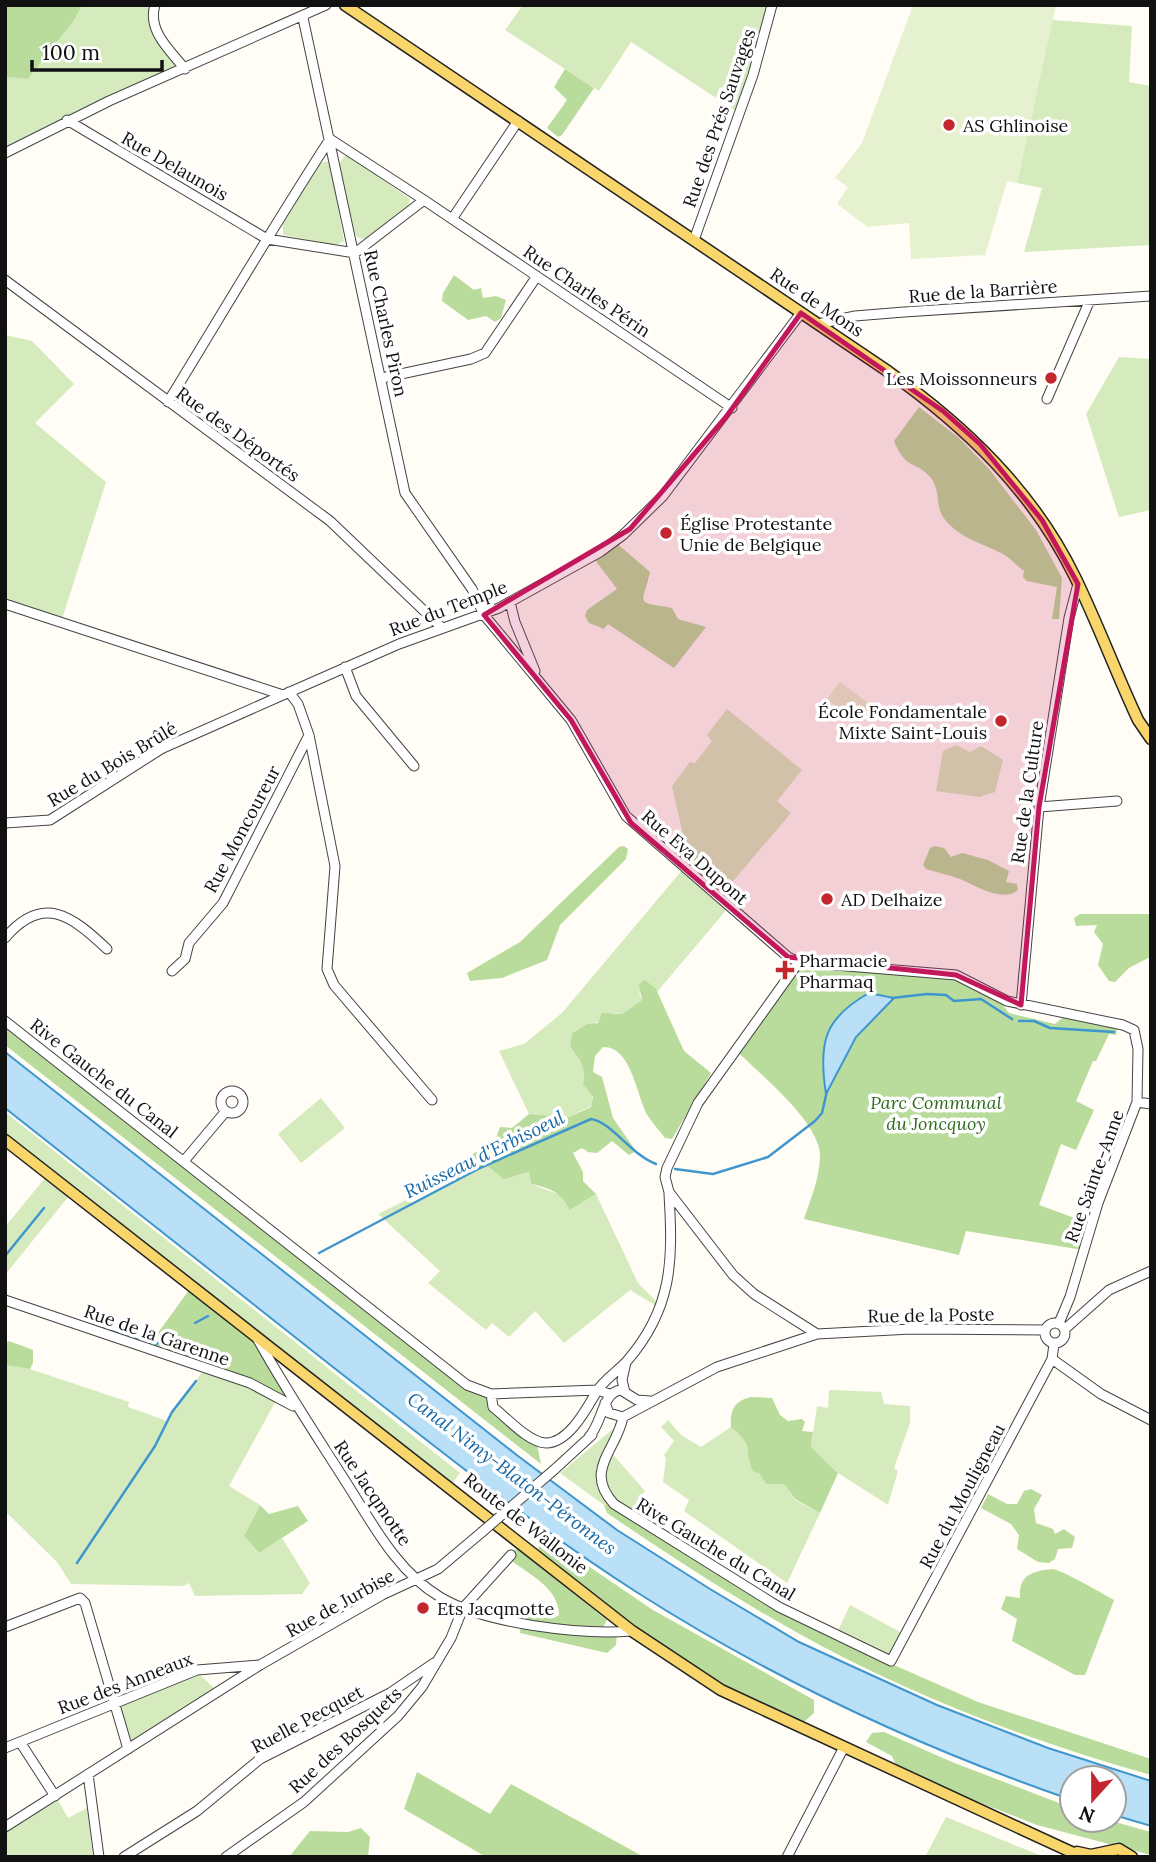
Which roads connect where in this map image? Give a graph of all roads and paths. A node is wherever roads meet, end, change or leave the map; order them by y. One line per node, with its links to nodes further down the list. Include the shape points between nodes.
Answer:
1 (155, 5): 7 (street, via 156,32)
2 (318, 5): 6 (street)
3 (326, 5): 6 (street)
4 (345, 5): 9 (main road, Rue de Mons)
5 (772, 5): 15 (street, Rue des Prés Sauvages, via 753,75)
6 (303, 18): 7 (street); 10 (street, Rue Charles Piron)
7 (185, 69): 8 (street)
8 (67, 120): 11 (street); 14 (street, Rue Delaunois)
9 (518, 121): 13 (street); 15 (main road, Rue de Mons)
10 (330, 139): 12 (street, Rue Charles Périn); 14 (street); 16 (street, Rue Charles Piron)
11 (5, 153)
12 (424, 200): 13 (street, Rue Charles Périn); 16 (street)
13 (452, 219): 17 (street, Rue Charles Périn)
14 (267, 239): 16 (street); 25 (street)
15 (694, 240): 21 (main road, Rue de Mons)
16 (355, 253): 23 (street, Rue Charles Piron)
17 (537, 276): 23 (street, via 485,353); 26 (street, Rue Charles Périn)
18 (5, 280): 25 (street, Rue des Déportés)
19 (1151, 296): 20 (street, Rue de la Barrière)
20 (1090, 300): 22 (street, Rue de la Barrière, via 855,316); 24 (street)
21 (801, 313): 22 (main road, Rue de Mons); 26 (street, Rue du Temple)
22 (818, 324): 27 (main road, Rue de Mons, via 934,404 980,444 1042,520)
23 (382, 378): 30 (street, Rue Charles Piron, via 405,493 472,589)
24 (1047, 399)
25 (168, 402): 31 (street, Rue des Déportés, via 330,521)
26 (732, 408): 28 (street, Rue du Temple, via 663,496 630,529 600,552)
27 (1078, 584): 36 (main road, Rue de Mons, via 1138,720); 39 (street, Rue de la Culture)
28 (510, 602): 30 (street, Rue du Temple); 33 (street)
29 (5, 604): 34 (street)
30 (484, 615): 31 (street, Rue du Temple); 33 (street, Rue Charles Piron)
31 (441, 627): 32 (street, Rue du Temple)
32 (345, 667): 34 (street, Rue du Temple); 37 (street, via 356,696)
33 (540, 682): 43 (street, Rue Eva Dupont, via 571,720 631,823 751,927)
34 (286, 693): 35 (street, via 298,705); 40 (street, Rue du Bois Brûlé, via 173,743 50,820)
35 (309, 735): 44 (street, Rue Moncoureur, via 223,903); 47 (street, via 335,866 327,969 334,985)
36 (1151, 739)
37 (414, 765)
38 (1117, 800): 39 (street)
39 (1039, 807): 45 (street, Rue de la Culture)
40 (5, 823)
41 (5, 938): 42 (street, via 26,918 49,912 74,920)
42 (107, 949)
43 (799, 962): 45 (street, via 956,975); 53 (street, via 698,1103 669,1162 665,1177)
44 (172, 971)
45 (1021, 1005): 48 (street, Rue Sainte-Anne, via 1134,1030)
46 (5, 1021): 52 (street, Rive Gauche du Canal)
47 (432, 1100)
48 (1137, 1102): 49 (street); 56 (street, Rue Sainte-Anne, via 1098,1203)
49 (1151, 1104)
50 (226, 1111): 52 (street, Rive Gauche du Canal)
51 (5, 1140): 59 (main road, Route de Wallonie)
52 (184, 1161): 65 (street, Rive Gauche du Canal, via 467,1385)
53 (669, 1192): 58 (street, via 733,1275); 62 (street, via 672,1240 662,1308)
54 (1151, 1271): 56 (street, via 1109,1290)
55 (5, 1300): 68 (street, Rue de la Garenne, via 250,1383)
56 (1062, 1326): 57 (street, via 1049,1324); 60 (street, via 1064,1339)
57 (1045, 1330): 58 (street, Rue de la Poste); 60 (street, via 1045,1338)
58 (817, 1334): 67 (street, via 717,1367)
59 (256, 1335): 68 (street, Rue Jacqmotte); 76 (main road, Route de Wallonie)
60 (1054, 1344): 61 (street, Rue du Mouligneau)
61 (1052, 1359): 70 (street, via 1101,1394); 78 (street, Rue du Mouligneau)
62 (627, 1361): 63 (street); 64 (street, via 623,1373)
63 (598, 1390): 65 (street, Rive Gauche du Canal); 65 (street, Rive Gauche du Canal, via 579,1421 547,1443 536,1440 493,1406); 66 (street, Rive Gauche du Canal)
64 (627, 1393): 66 (street); 67 (street); 69 (street, via 632,1404)
65 (491, 1394)
66 (607, 1398): 69 (street, via 609,1413); 71 (street, via 600,1422)
67 (650, 1401): 69 (street, Rue de Jurbise)
68 (295, 1406): 73 (street, Rue Jacqmotte, via 395,1557)
69 (623, 1415): 71 (street, Rue de Jurbise); 78 (street, Rive Gauche du Canal, via 619,1433 601,1465 602,1485 614,1504 779,1607)
70 (1151, 1420)
71 (589, 1437): 73 (street, Rue de Jurbise, bridge, via 438,1569)
72 (510, 1555): 74 (street, Rue des Bosquets)
73 (418, 1580): 74 (street, Rue Jacqmotte); 79 (street, Rue de Jurbise, via 382,1595)
74 (463, 1608): 76 (street, Rue Jacqmotte, via 587,1632); 77 (street, Rue des Bosquets)
75 (5, 1628): 80 (street, via 80,1598)
76 (632, 1631): 84 (main road, Route de Wallonie, via 721,1690)
77 (438, 1660): 91 (street, Ruelle Pecquet, via 390,1693 260,1759 197,1811); 92 (street, Rue des Bosquets, via 415,1697 347,1765)
78 (891, 1661)
79 (261, 1665): 80 (street, Rue des Anneaux, via 197,1670); 83 (street, Rue de Jurbise)
80 (115, 1702): 81 (street, Rue des Anneaux); 83 (street)
81 (20, 1742): 82 (street, Rue des Anneaux); 86 (street)
82 (5, 1748)
83 (128, 1749): 85 (street, Rue de Jurbise)
84 (843, 1749): 88 (main road, Route de Wallonie); 93 (street)
85 (88, 1774): 86 (street, Rue de Jurbise); 90 (street)
86 (55, 1796): 87 (street, Rue de Jurbise)
87 (5, 1827)
88 (1078, 1854): 89 (main road)
89 (1102, 1854): 94 (main road, via 1119,1849)
90 (99, 1857)
91 (124, 1857)
92 (226, 1857)
93 (787, 1857)
94 (1132, 1857)

